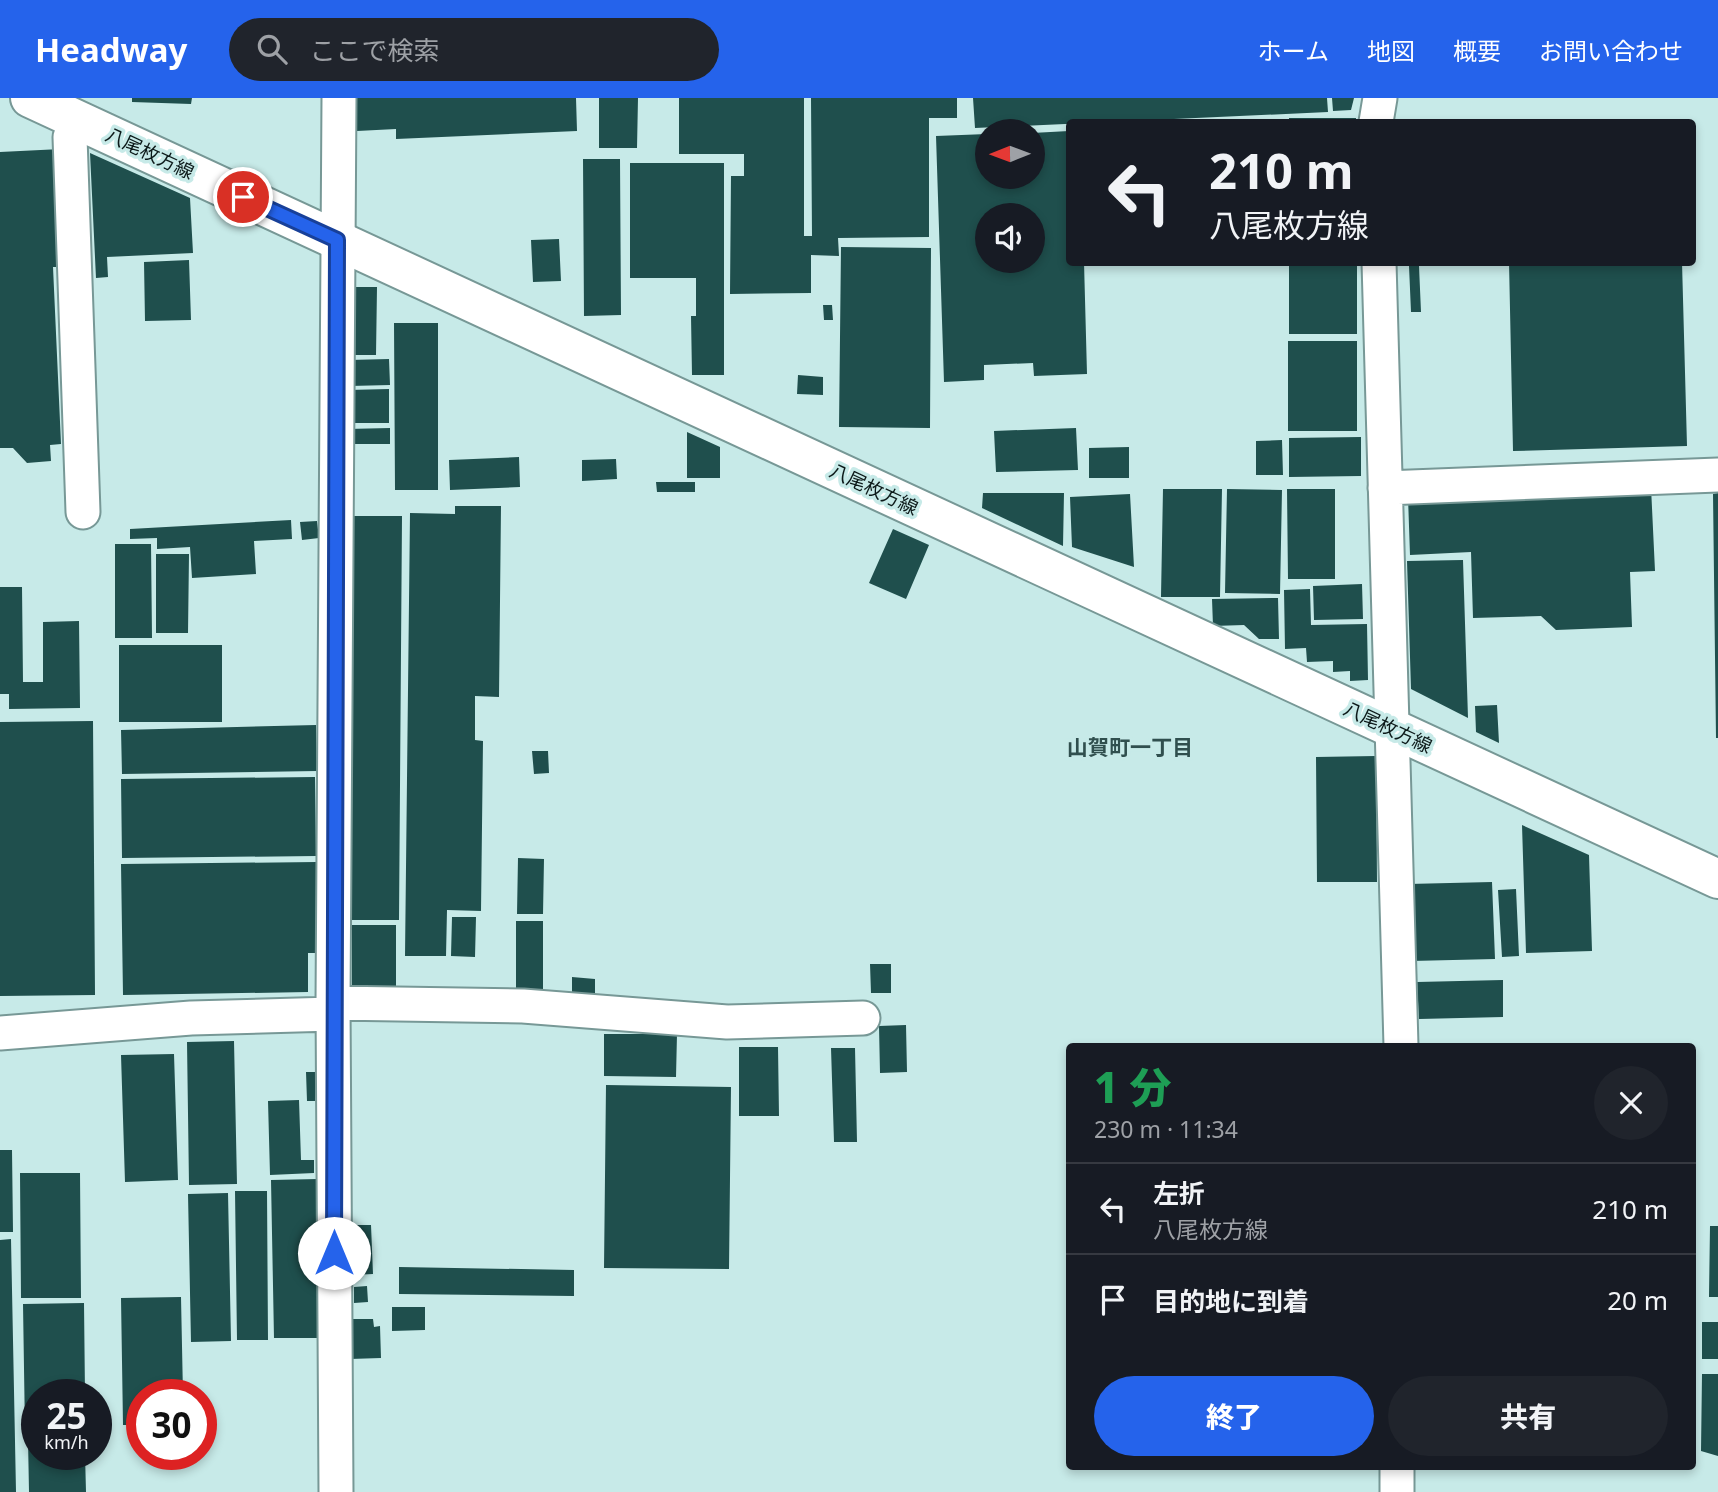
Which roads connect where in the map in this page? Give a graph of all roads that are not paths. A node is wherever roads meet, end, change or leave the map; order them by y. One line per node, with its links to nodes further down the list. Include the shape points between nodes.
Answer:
1 (339, 98): 5 (street)
2 (1380, 98): 4 (street)
3 (57, 107): 5 (main road, 八尾枚方線); 9 (street, via 70,137)
4 (1376, 119)
5 (337, 240): 10 (main road, 八尾枚方線); 12 (street)
6 (1379, 266): 8 (street)
7 (1718, 475): 8 (street)
8 (1385, 488): 10 (street)
9 (83, 512)
10 (1393, 730): 11 (main road, 八尾枚方線); 15 (street)
11 (1718, 879)
12 (333, 1008): 13 (street, via 523,1006 727,1022); 14 (street); 17 (street)
13 (863, 1018)
14 (0, 1034)
15 (1401, 1043)
16 (1397, 1470): 18 (street)
17 (335, 1492)
18 (1397, 1492)

